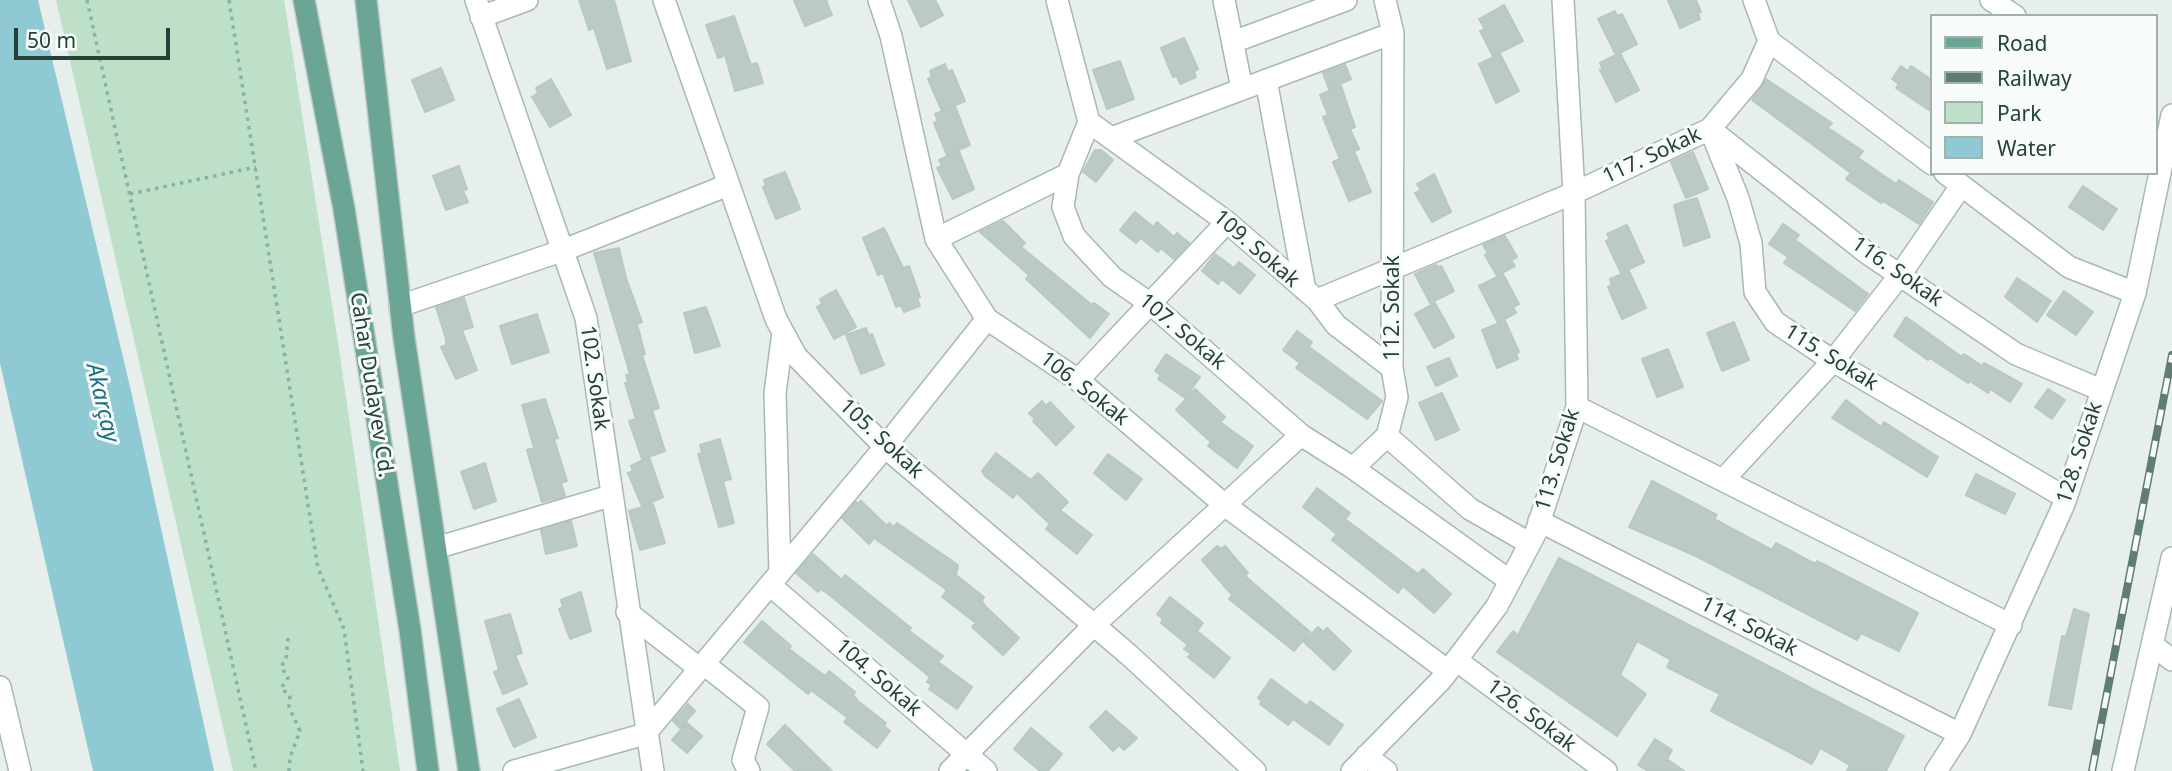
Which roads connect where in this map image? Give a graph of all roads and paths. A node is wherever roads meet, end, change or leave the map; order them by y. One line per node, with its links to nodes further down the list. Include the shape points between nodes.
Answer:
1 (87, 0): 34 (path)
2 (229, 0): 28 (path)
3 (304, 0): 83 (main road, Cahar Dudayev Cd., via 348,236)
4 (366, 0): 43 (main road, Cahar Dudayev Cd.)
5 (527, 0): 15 (street)
6 (664, 0): 32 (street, 105. Sokak)
7 (879, 0): 36 (street, 106. Sokak)
8 (1057, 0): 23 (street)
9 (1224, 0): 19 (street)
10 (1346, 0): 19 (street)
11 (1385, 0): 17 (street, 112. Sokak)
12 (1563, 0): 33 (street, 113. Sokak)
13 (1755, 0): 18 (street)
14 (1991, 0): 16 (street)
15 (479, 9): 37 (street, 102. Sokak)
16 (2012, 14)
17 (1393, 33): 20 (street); 38 (street, 112. Sokak)
18 (1769, 41): 24 (street, 117. Sokak, via 1752,79); 27 (street)
19 (1233, 42): 21 (street)
20 (1266, 80): 21 (street); 41 (street)
21 (1242, 89): 25 (street)
22 (2166, 115): 26 (street, 128. Sokak)
23 (1089, 122): 25 (street, 109. Sokak); 29 (street, 107. Sokak)
24 (1710, 129): 33 (street, 117. Sokak); 39 (street, 116. Sokak); 46 (street, 115. Sokak, via 1751,243 1755,292 1775,323)
25 (1114, 137): 35 (street, 109. Sokak)
26 (2158, 161)
27 (1930, 162)
28 (256, 167): 34 (path); 82 (path, via 318,568 344,629)
29 (1069, 174): 36 (street); 42 (street, 107. Sokak, via 1063,207 1074,236 1112,277)
30 (2156, 175): 40 (street, 128. Sokak)
31 (1953, 180): 39 (street); 40 (street, via 2069,267)
32 (728, 185): 37 (street); 45 (street, 105. Sokak)
33 (1574, 193): 38 (street, 117. Sokak); 50 (street, 113. Sokak)
34 (130, 194): 80 (path)
35 (1227, 222): 41 (street, 109. Sokak); 42 (street)
36 (936, 239): 44 (street, 106. Sokak)
37 (564, 250): 43 (street); 56 (street, 102. Sokak, via 586,318)
38 (1393, 268): 41 (street, 117. Sokak); 47 (street, 112. Sokak)
39 (1900, 275): 46 (street); 49 (street, 116. Sokak, via 2016,354)
40 (2135, 293): 49 (street, 128. Sokak)
41 (1311, 295): 47 (street, 109. Sokak, via 1336,325)
42 (1152, 305): 48 (street); 51 (street, 107. Sokak)
43 (400, 306): 61 (main road, Cahar Dudayev Cd.)
44 (987, 319): 48 (street, 106. Sokak); 53 (street)
45 (783, 331): 53 (street, 105. Sokak, via 796,356); 63 (street, via 775,393)
46 (1833, 361): 55 (street); 57 (street, 115. Sokak)
47 (1392, 368): 52 (street, 112. Sokak, via 1397,397)
48 (1079, 380): 58 (street, 106. Sokak)
49 (2101, 390): 57 (street, 128. Sokak)
50 (1577, 407): 55 (street); 59 (street, 113. Sokak)
51 (1301, 435): 54 (street, 107. Sokak); 58 (street)
52 (1387, 436): 54 (street); 60 (street, via 1470,509)
53 (885, 447): 63 (street); 66 (street, 105. Sokak)
54 (1353, 468): 64 (street, 107. Sokak)
55 (1723, 480): 67 (street)
56 (610, 496): 61 (street); 65 (street, 102. Sokak)
57 (2066, 498): 67 (street, 128. Sokak)
58 (1226, 506): 66 (street); 72 (street, 106. Sokak)
59 (1539, 521): 60 (street, 113. Sokak); 76 (street, 114. Sokak)
60 (1530, 544): 64 (street, 113. Sokak)
61 (436, 548): 84 (main road, Cahar Dudayev Cd.)
62 (2172, 558): 69 (street)
63 (775, 579): 71 (street); 77 (street, 104. Sokak)
64 (1510, 581): 72 (street, 113. Sokak)
65 (627, 612): 71 (street); 75 (street, 102. Sokak)
66 (1094, 625): 77 (street); 90 (street, 105. Sokak)
67 (2011, 625): 76 (street, 128. Sokak)
68 (288, 638): 81 (path, via 281,666 288,678 281,688 290,696 289,706 300,731)
69 (2154, 646): 70 (street); 94 (street)
70 (2172, 660)
71 (702, 666): 75 (street); 87 (street, via 758,707 743,760)
72 (1452, 666): 78 (street, 113. Sokak); 92 (street, 126. Sokak)
73 (0, 687): 74 (street)
74 (2, 709): 79 (street)
75 (645, 734): 85 (street); 86 (street, 102. Sokak)
76 (1960, 734): 93 (street, 128. Sokak)
77 (966, 754): 88 (street); 89 (street, 104. Sokak)
78 (1359, 764): 91 (street)
79 (20, 771)
80 (256, 771)
81 (289, 771)
82 (363, 771)
83 (428, 771)
84 (470, 771)
85 (514, 771)
86 (653, 771)
87 (749, 771)
88 (950, 771)
89 (986, 771)
90 (1255, 771)
91 (1386, 771)
92 (1606, 771)
93 (1936, 771)
94 (2123, 771)

